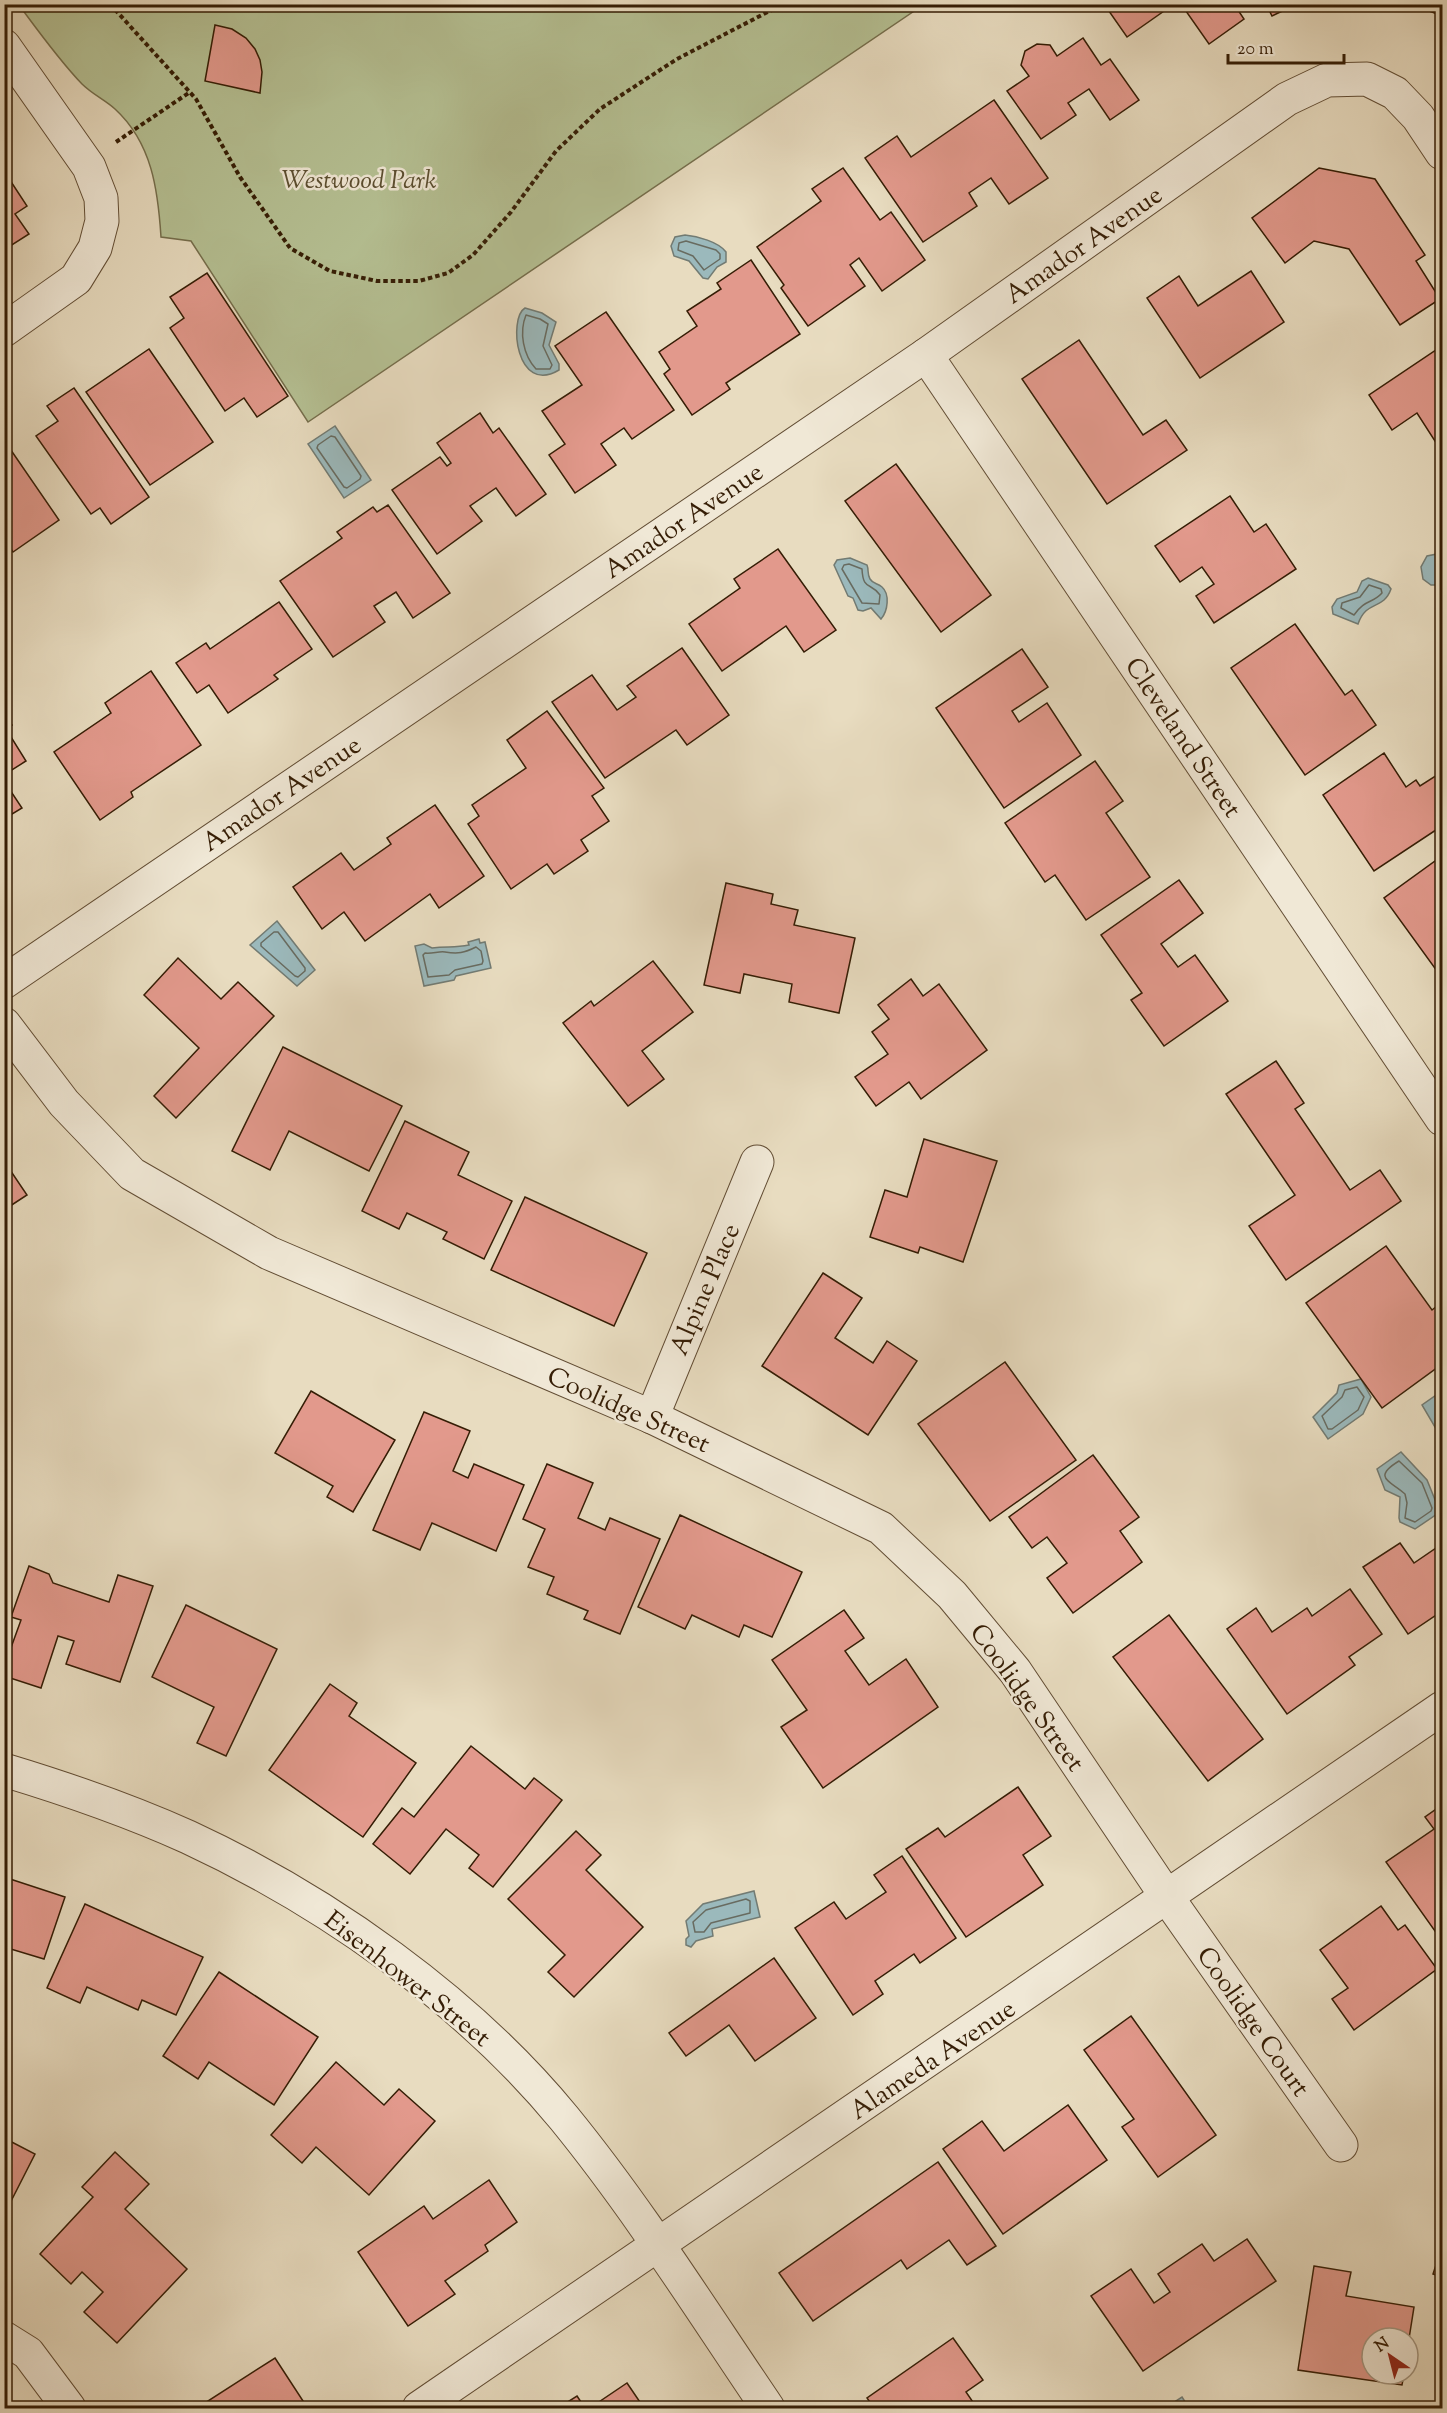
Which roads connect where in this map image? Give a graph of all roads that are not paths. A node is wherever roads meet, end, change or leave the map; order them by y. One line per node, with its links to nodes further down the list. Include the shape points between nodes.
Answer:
1 (4, 46): 3 (street, via 85,162 101,198 100,229 88,263 76,279)
2 (1443, 153): 4 (street, Amador Avenue, via 1395,93 1367,79 1327,80 1287,99)
3 (4, 330)
4 (926, 355): 5 (street, Amador Avenue); 7 (street, Cleveland Street)
5 (4, 982)
6 (4, 1024): 9 (street, Coolidge Street, via 64,1103 132,1174 269,1252)
7 (1443, 1119)
8 (757, 1162): 9 (street, Alpine Place)
9 (652, 1417): 12 (street, Coolidge Street, via 881,1528 952,1595 1015,1671)
10 (1443, 1708): 12 (street, Alameda Avenue)
11 (4, 1770): 14 (street, Eisenhower Street, via 92,1798 188,1837 284,1886 350,1929 462,2015 539,2091 613,2183)
12 (1167, 1897): 13 (street, Coolidge Court); 14 (street, Alameda Avenue)
13 (1341, 2145)
14 (657, 2246): 17 (street, Alameda Avenue); 18 (street, Eisenhower Street)
15 (4, 2338): 16 (street, via 28,2353)
16 (69, 2409)
17 (419, 2409)
18 (768, 2409)

